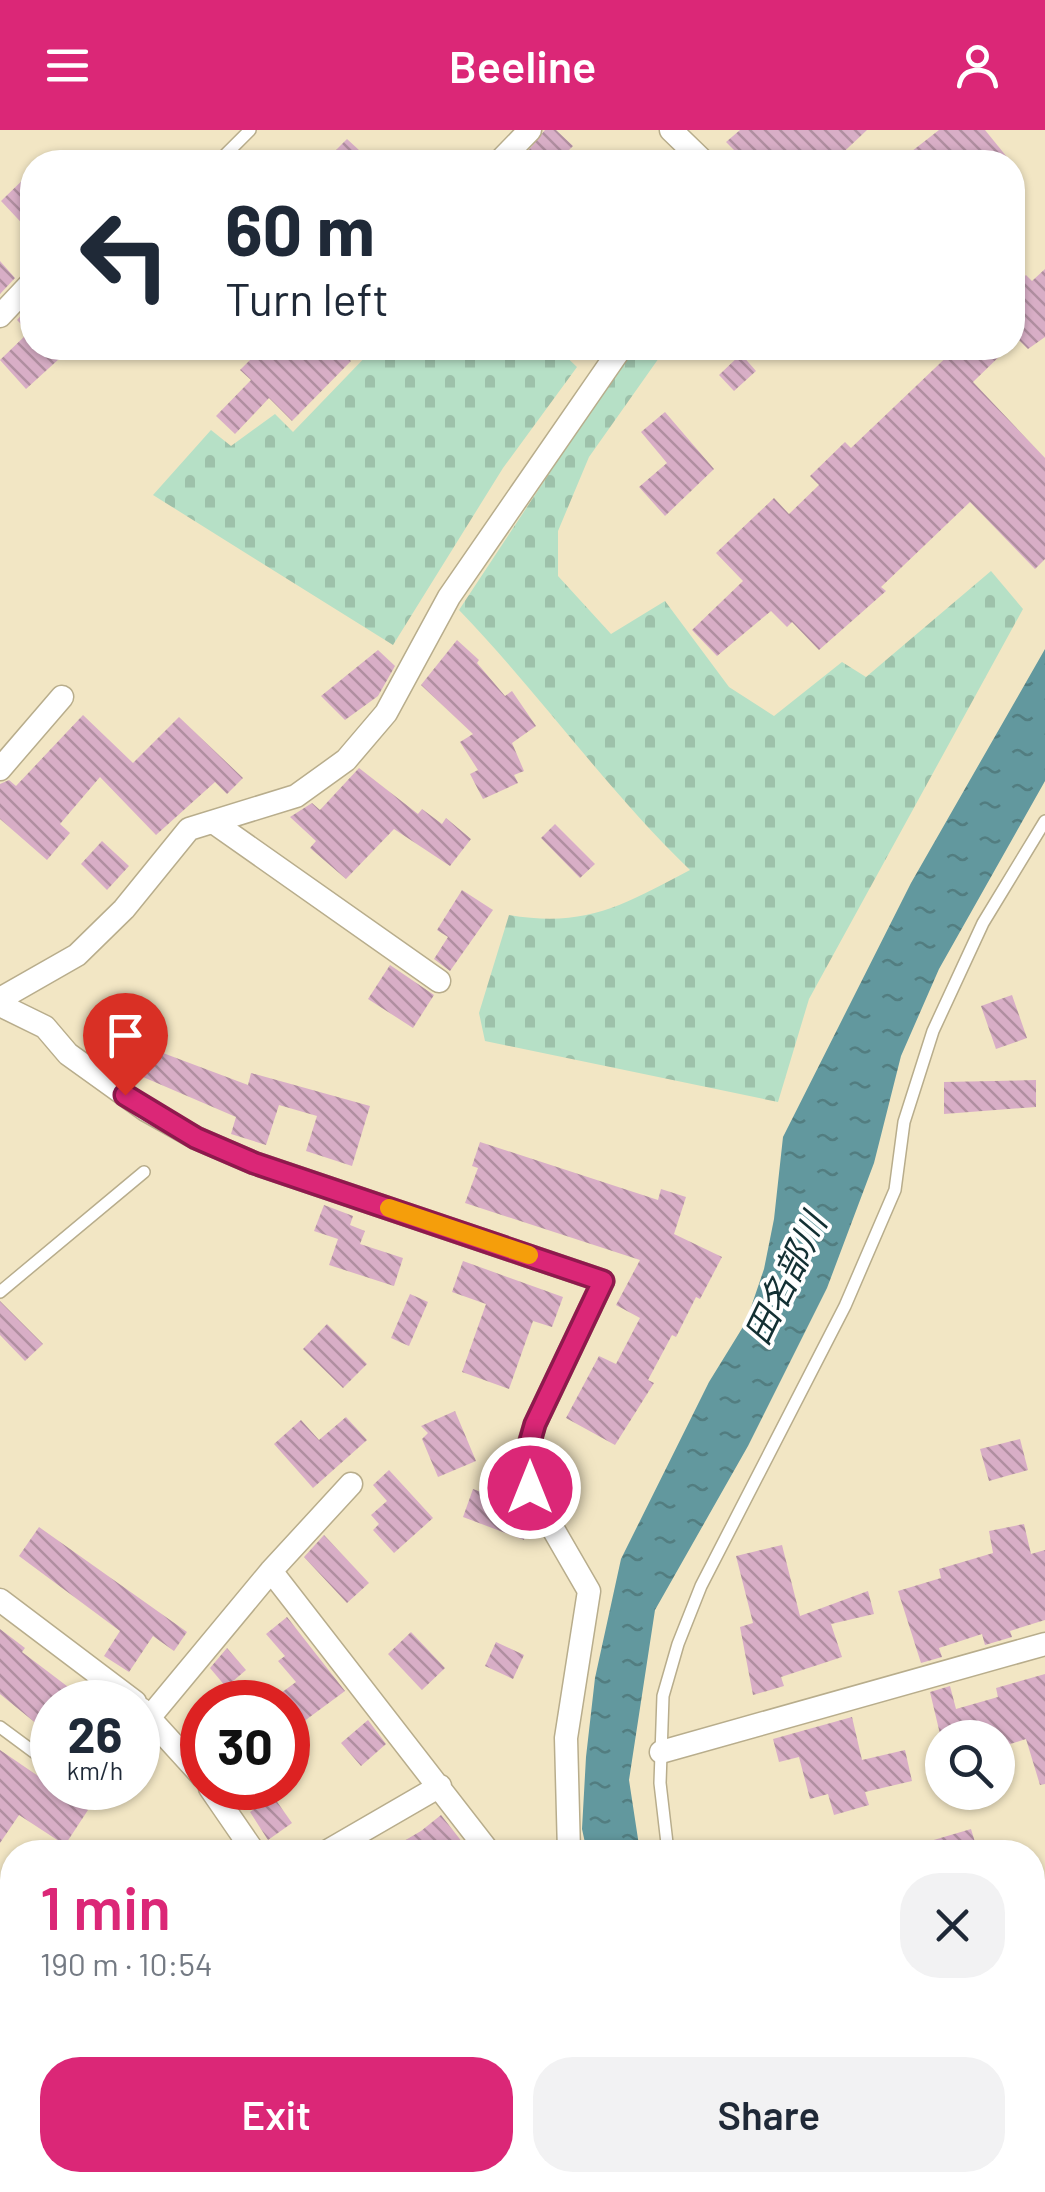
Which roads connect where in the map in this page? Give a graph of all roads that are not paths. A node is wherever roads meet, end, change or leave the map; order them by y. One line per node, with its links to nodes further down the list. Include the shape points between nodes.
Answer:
1 (250, 130): 4 (lane)
2 (530, 130): 5 (street)
3 (671, 130): 6 (street)
4 (230, 150)
5 (511, 150)
6 (692, 150)
7 (20, 295): 8 (street)
8 (0, 316)
9 (613, 360): 13 (street, via 448,598 386,714 346,760 296,796)
10 (62, 698): 11 (street)
11 (0, 769)
12 (1045, 821): 28 (lane, via 984,922 933,1030 904,1122 894,1190 845,1306 701,1586 662,1696)
13 (216, 824): 14 (street); 15 (street, via 190,829 77,956)
14 (439, 981)
15 (0, 1002): 34 (street, via 44,1026 92,1072 196,1138 603,1281 542,1408 524,1463 530,1488 589,1591 566,1738)
16 (144, 1172): 17 (lane)
17 (0, 1292)
18 (351, 1484): 19 (street)
19 (271, 1570): 23 (street); 29 (street)
20 (0, 1600): 22 (street)
21 (1045, 1644): 28 (street)
22 (104, 1680)
23 (160, 1687)
24 (0, 1728): 26 (lane)
25 (160, 1730): 27 (street)
26 (30, 1749)
27 (180, 1752)
28 (662, 1752): 35 (lane)
29 (440, 1786): 32 (street); 33 (street)
30 (225, 1810): 31 (street)
31 (246, 1840)
32 (347, 1840)
33 (481, 1840)
34 (569, 1840)
35 (667, 1840)

